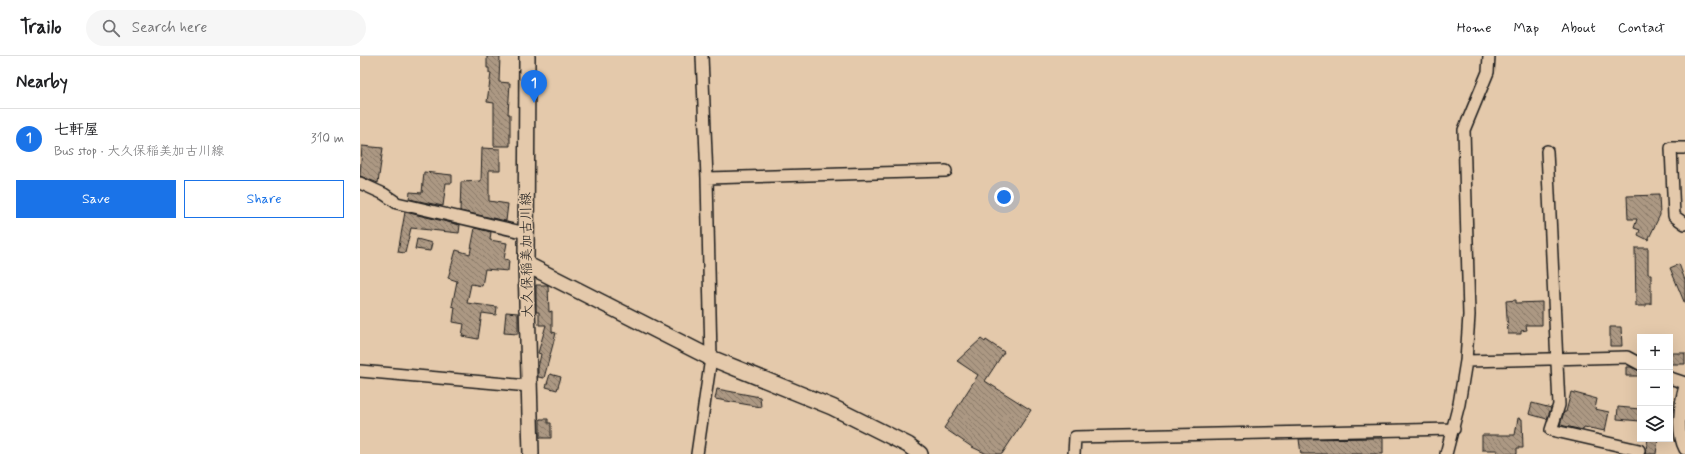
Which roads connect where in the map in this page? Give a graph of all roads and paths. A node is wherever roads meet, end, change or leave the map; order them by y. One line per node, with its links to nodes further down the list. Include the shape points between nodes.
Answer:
1 (526, 56): 10 (street, 大久保稲美加古川線)
2 (702, 56): 7 (street)
3 (1489, 56): 14 (street, via 1488,72 1464,130 1469,316)
4 (1685, 148): 9 (street, via 1672,148 1674,216)
5 (1547, 151): 13 (street)
6 (946, 171): 7 (street)
7 (708, 178): 12 (street)
8 (360, 183): 10 (street, via 397,203)
9 (1685, 224)
10 (526, 233): 11 (street, 大久保稲美加古川線)
11 (526, 264): 12 (street); 19 (street, 大久保稲美加古川線)
12 (711, 358): 23 (street); 24 (street, via 832,407 908,445)
13 (1557, 358): 14 (street); 15 (street, via 1627,357); 27 (street, via 1559,404 1551,430 1639,450)
14 (1466, 361): 20 (street)
15 (1637, 362)
16 (360, 371): 19 (street)
17 (1673, 379): 18 (street)
18 (1685, 384): 21 (street, via 1680,404 1682,443)
19 (530, 386): 22 (street, 大久保稲美加古川線)
20 (1454, 429): 25 (street, via 1075,437); 26 (street)
21 (1685, 449)
22 (531, 454)
23 (697, 454)
24 (920, 454)
25 (1074, 454)
26 (1446, 454)
27 (1638, 454)

